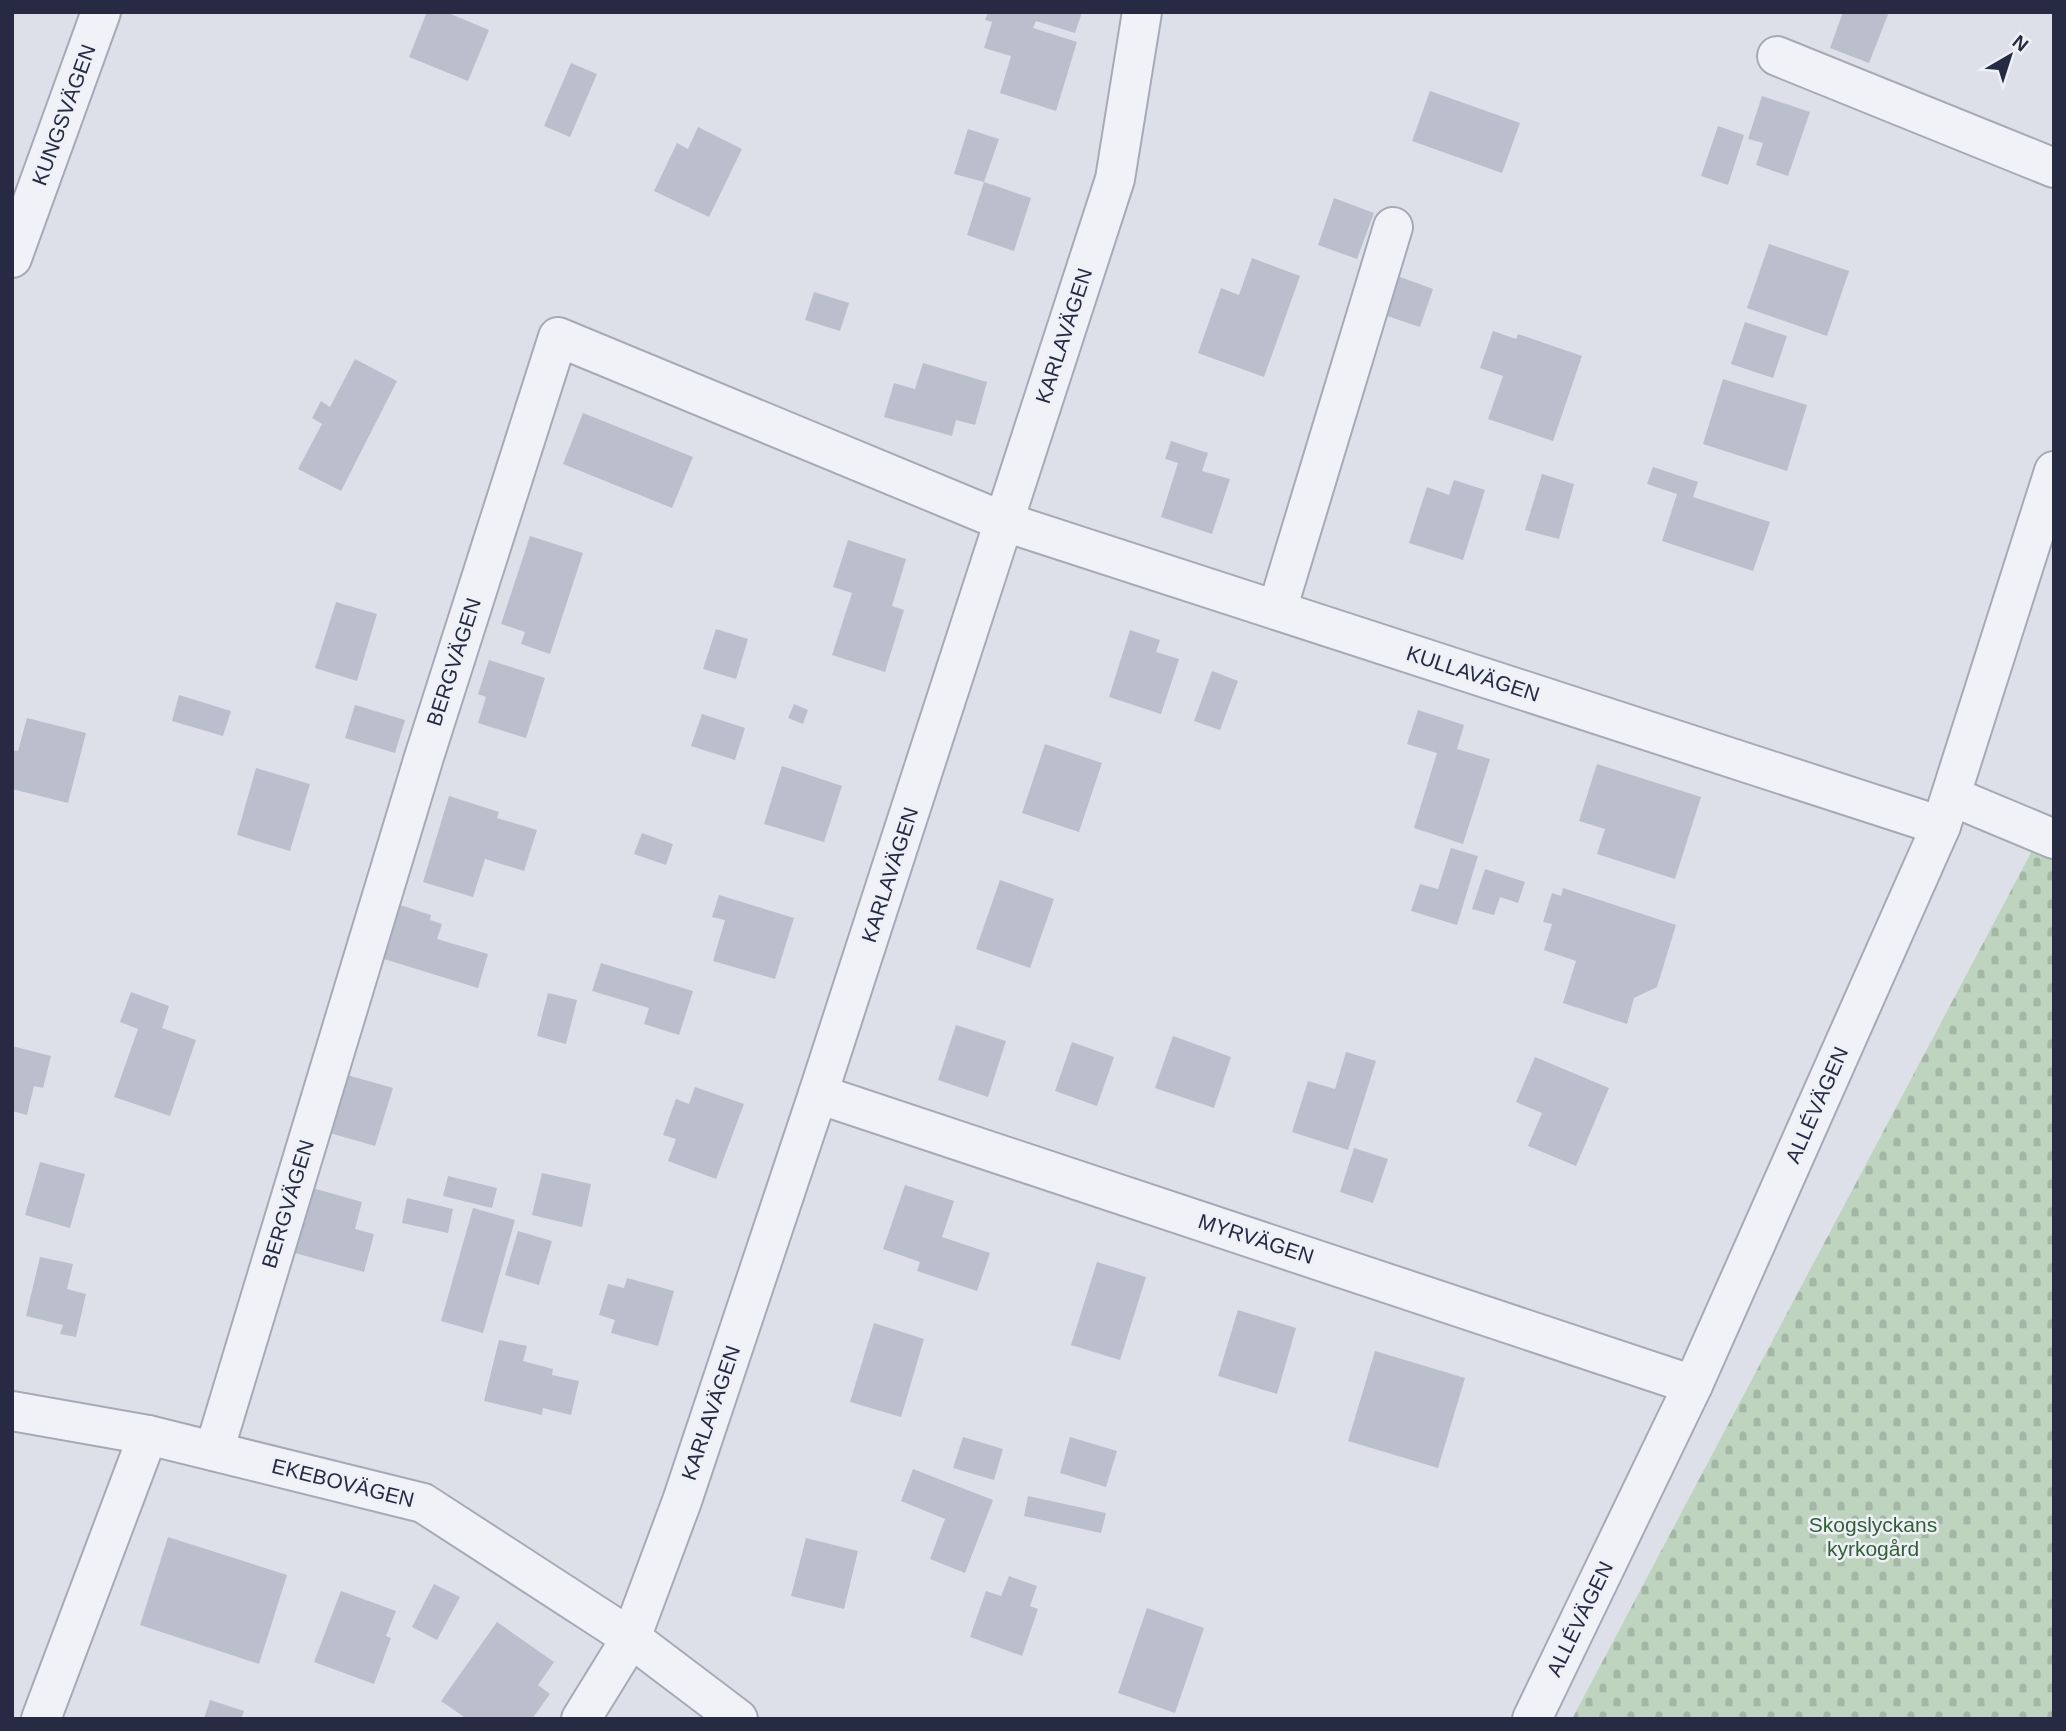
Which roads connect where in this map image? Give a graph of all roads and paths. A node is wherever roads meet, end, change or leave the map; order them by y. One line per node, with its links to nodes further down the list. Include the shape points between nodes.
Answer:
1 (101, 12): 6 (street, KUNGSVÄGEN)
2 (1143, 12): 8 (street, KARLAVÄGEN, via 1115,179)
3 (1777, 57): 4 (street)
4 (2054, 168)
5 (1394, 227): 9 (street)
6 (12, 258)
7 (2054, 471): 10 (street, ALLÉVÄGEN)
8 (1004, 522): 9 (street, KULLAVÄGEN); 12 (street, KARLAVÄGEN); 16 (street, BERGVÄGEN, via 558,337 424,757)
9 (1277, 610): 10 (street, KULLAVÄGEN)
10 (1946, 811): 11 (street, KULLAVÄGEN); 13 (street, ALLÉVÄGEN)
11 (2054, 839)
12 (818, 1094): 13 (street, MYRVÄGEN); 17 (street, KARLAVÄGEN)
13 (1693, 1385): 21 (street, ALLÉVÄGEN)
14 (12, 1411): 15 (street, EKEBOVÄGEN)
15 (148, 1435): 16 (street, EKEBOVÄGEN); 18 (street)
16 (214, 1451): 17 (street, EKEBOVÄGEN, via 423,1503)
17 (631, 1639): 19 (street, KARLAVÄGEN); 20 (street, EKEBOVÄGEN)
18 (41, 1719)
19 (581, 1719)
20 (738, 1719)
21 (1532, 1719)

